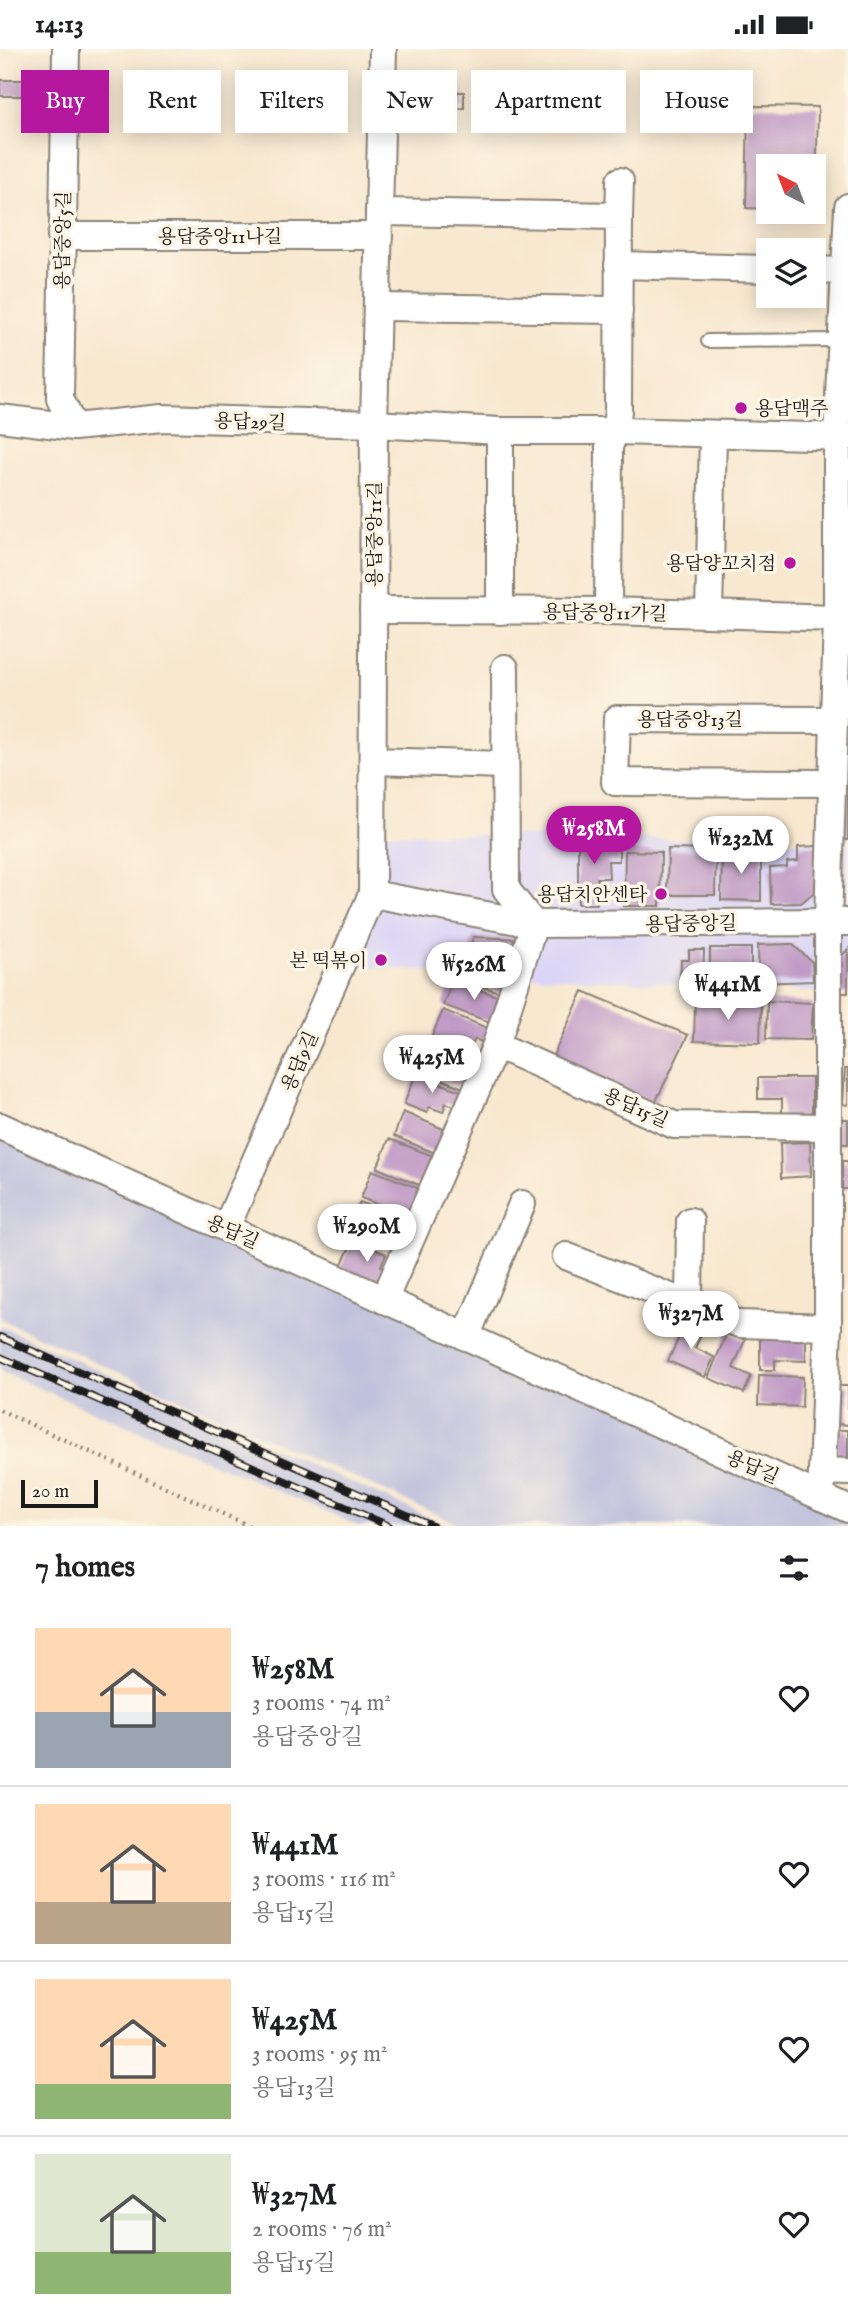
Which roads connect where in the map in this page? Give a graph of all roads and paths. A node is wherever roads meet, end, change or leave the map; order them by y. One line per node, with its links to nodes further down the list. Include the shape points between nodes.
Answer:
1 (66, 49): 7 (street, 용답중앙5길)
2 (383, 49): 6 (street, 용답중앙11길)
3 (620, 181): 5 (street)
4 (848, 207): 8 (street)
5 (619, 216): 6 (street); 9 (street)
6 (379, 224): 7 (street, 용답중앙11나길); 12 (street, 용답중앙11길)
7 (61, 236): 18 (street, 용답중앙5길, via 60,399)
8 (846, 257): 10 (street); 14 (street)
9 (618, 265): 11 (street); 13 (street)
10 (826, 265)
11 (756, 269)
12 (377, 307): 13 (street); 17 (street, 용답중앙11길)
13 (618, 310): 20 (street)
14 (841, 340): 15 (lane); 22 (street)
15 (708, 341)
16 (0, 418): 18 (street, 용답29길)
17 (374, 424): 18 (street, 용답29길, via 162,418); 19 (street, 용답29길); 23 (street, 용답중앙11길)
18 (74, 427)
19 (500, 431): 20 (street, 용답29길); 24 (street)
20 (615, 431): 21 (street, 용답29길); 25 (street, via 608,447)
21 (713, 434): 22 (street, 용답29길); 26 (street)
22 (842, 437): 27 (street)
23 (373, 610): 24 (street, 용답중앙11가길); 30 (street, 용답중앙11길)
24 (500, 611): 25 (street, 용답중앙11가길)
25 (608, 611): 26 (street, 용답중앙11가길)
26 (709, 614): 27 (street, 용답중앙11가길)
27 (837, 618): 29 (street)
28 (505, 667): 31 (street)
29 (834, 720): 32 (street); 32 (street, 용답중앙13길, via 617,719 615,782)
30 (373, 761): 31 (street); 33 (street, 용답중앙11길)
31 (505, 765): 35 (street, via 506,889)
32 (832, 783): 34 (street)
33 (372, 894): 35 (street, 용답중앙길); 41 (street, 용답9길)
34 (838, 922): 35 (street, 용답중앙길); 38 (street)
35 (534, 924): 36 (street)
36 (496, 1045): 38 (street, 용답15길, via 674,1125); 44 (street)
37 (0, 1126): 41 (street, 용답길)
38 (827, 1127): 43 (street)
39 (522, 1204): 47 (street)
40 (690, 1221): 45 (street)
41 (226, 1228): 44 (street, 용답길)
42 (566, 1256): 45 (street)
43 (838, 1283): 46 (street)
44 (384, 1300): 47 (street, 용답길)
45 (689, 1304): 46 (street, via 739,1324)
46 (828, 1327): 48 (street)
47 (466, 1337): 50 (street, 용답길)
48 (838, 1376): 50 (street)
49 (0, 1410): 52 (path)
50 (830, 1480): 51 (street, 용답길)
51 (848, 1509)
52 (249, 1526)

